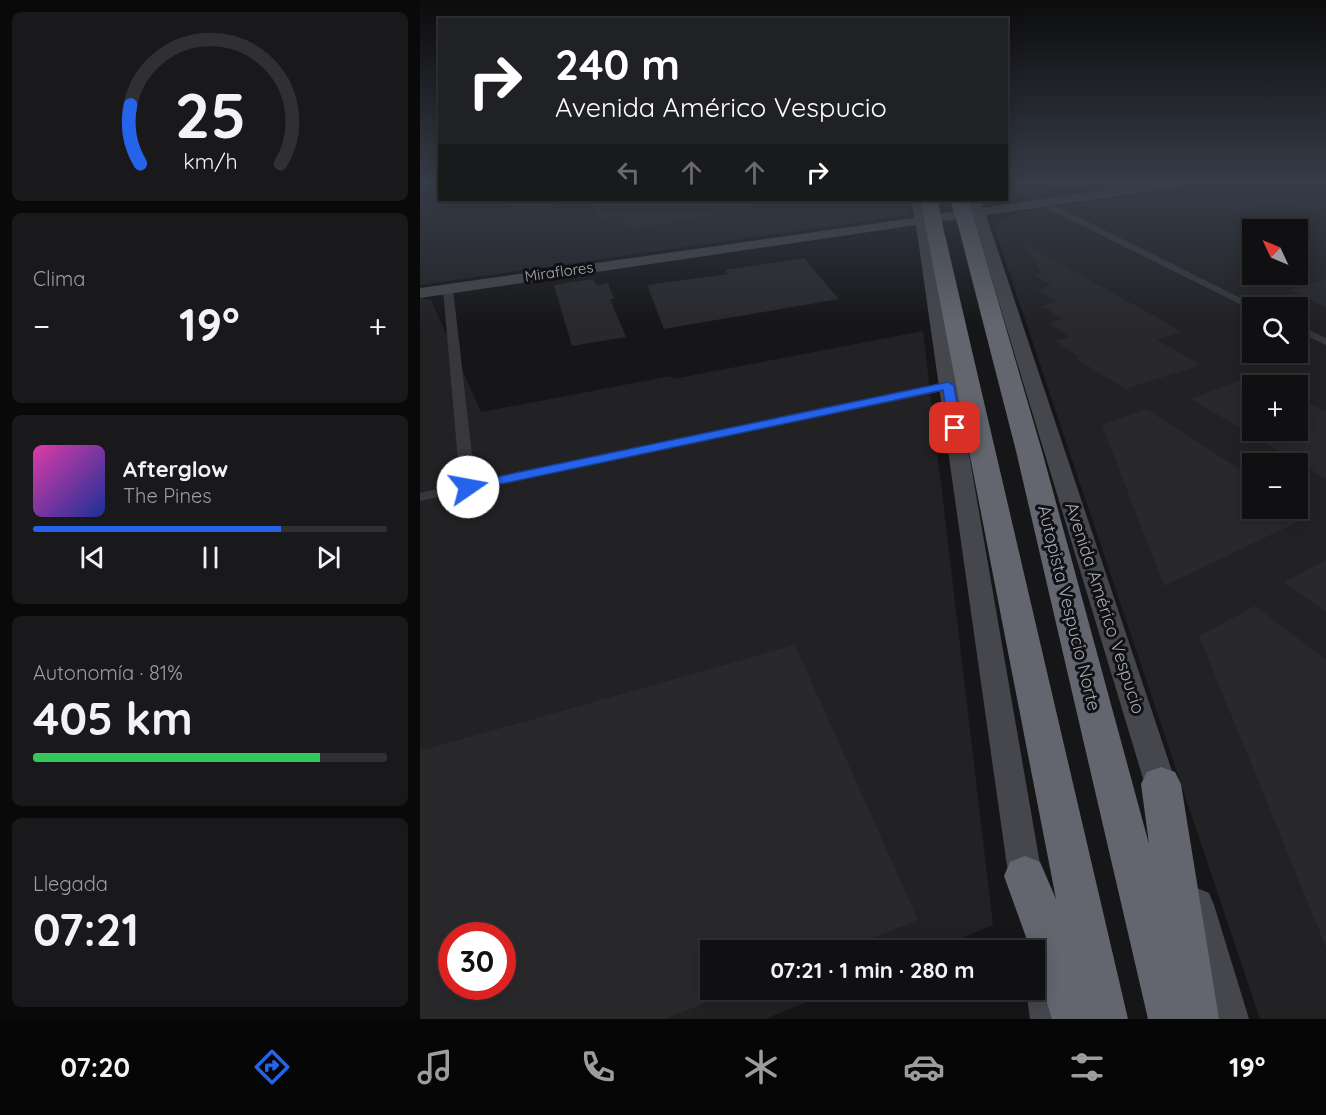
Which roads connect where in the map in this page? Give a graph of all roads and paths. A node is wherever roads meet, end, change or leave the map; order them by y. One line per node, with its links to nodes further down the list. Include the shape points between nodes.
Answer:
1 (841, 231): 2 (main road, Miraflores); 8 (main road, Miraflores)
2 (846, 231)
3 (926, 231): 13 (main road)
4 (927, 231): 20 (highway)
5 (978, 231): 21 (highway, Autopista Vespucio Norte, via 1029,451)
6 (980, 231): 16 (main road, Avenida Américo Vespucio)
7 (1098, 231): 10 (street)
8 (448, 289): 9 (main road, Miraflores); 14 (street)
9 (420, 293)
10 (1242, 301)
11 (1308, 333): 12 (street)
12 (1326, 342)
13 (948, 386): 14 (street); 17 (main road)
14 (468, 487): 15 (street)
15 (420, 497)
16 (1161, 783): 22 (highway); 23 (main road, Avenida Américo Vespucio)
17 (1025, 876): 18 (main road); 19 (highway)
18 (1049, 1019)
19 (1076, 1019)
20 (1104, 1019)
21 (1172, 1019)
22 (1195, 1019)
23 (1230, 1019)

